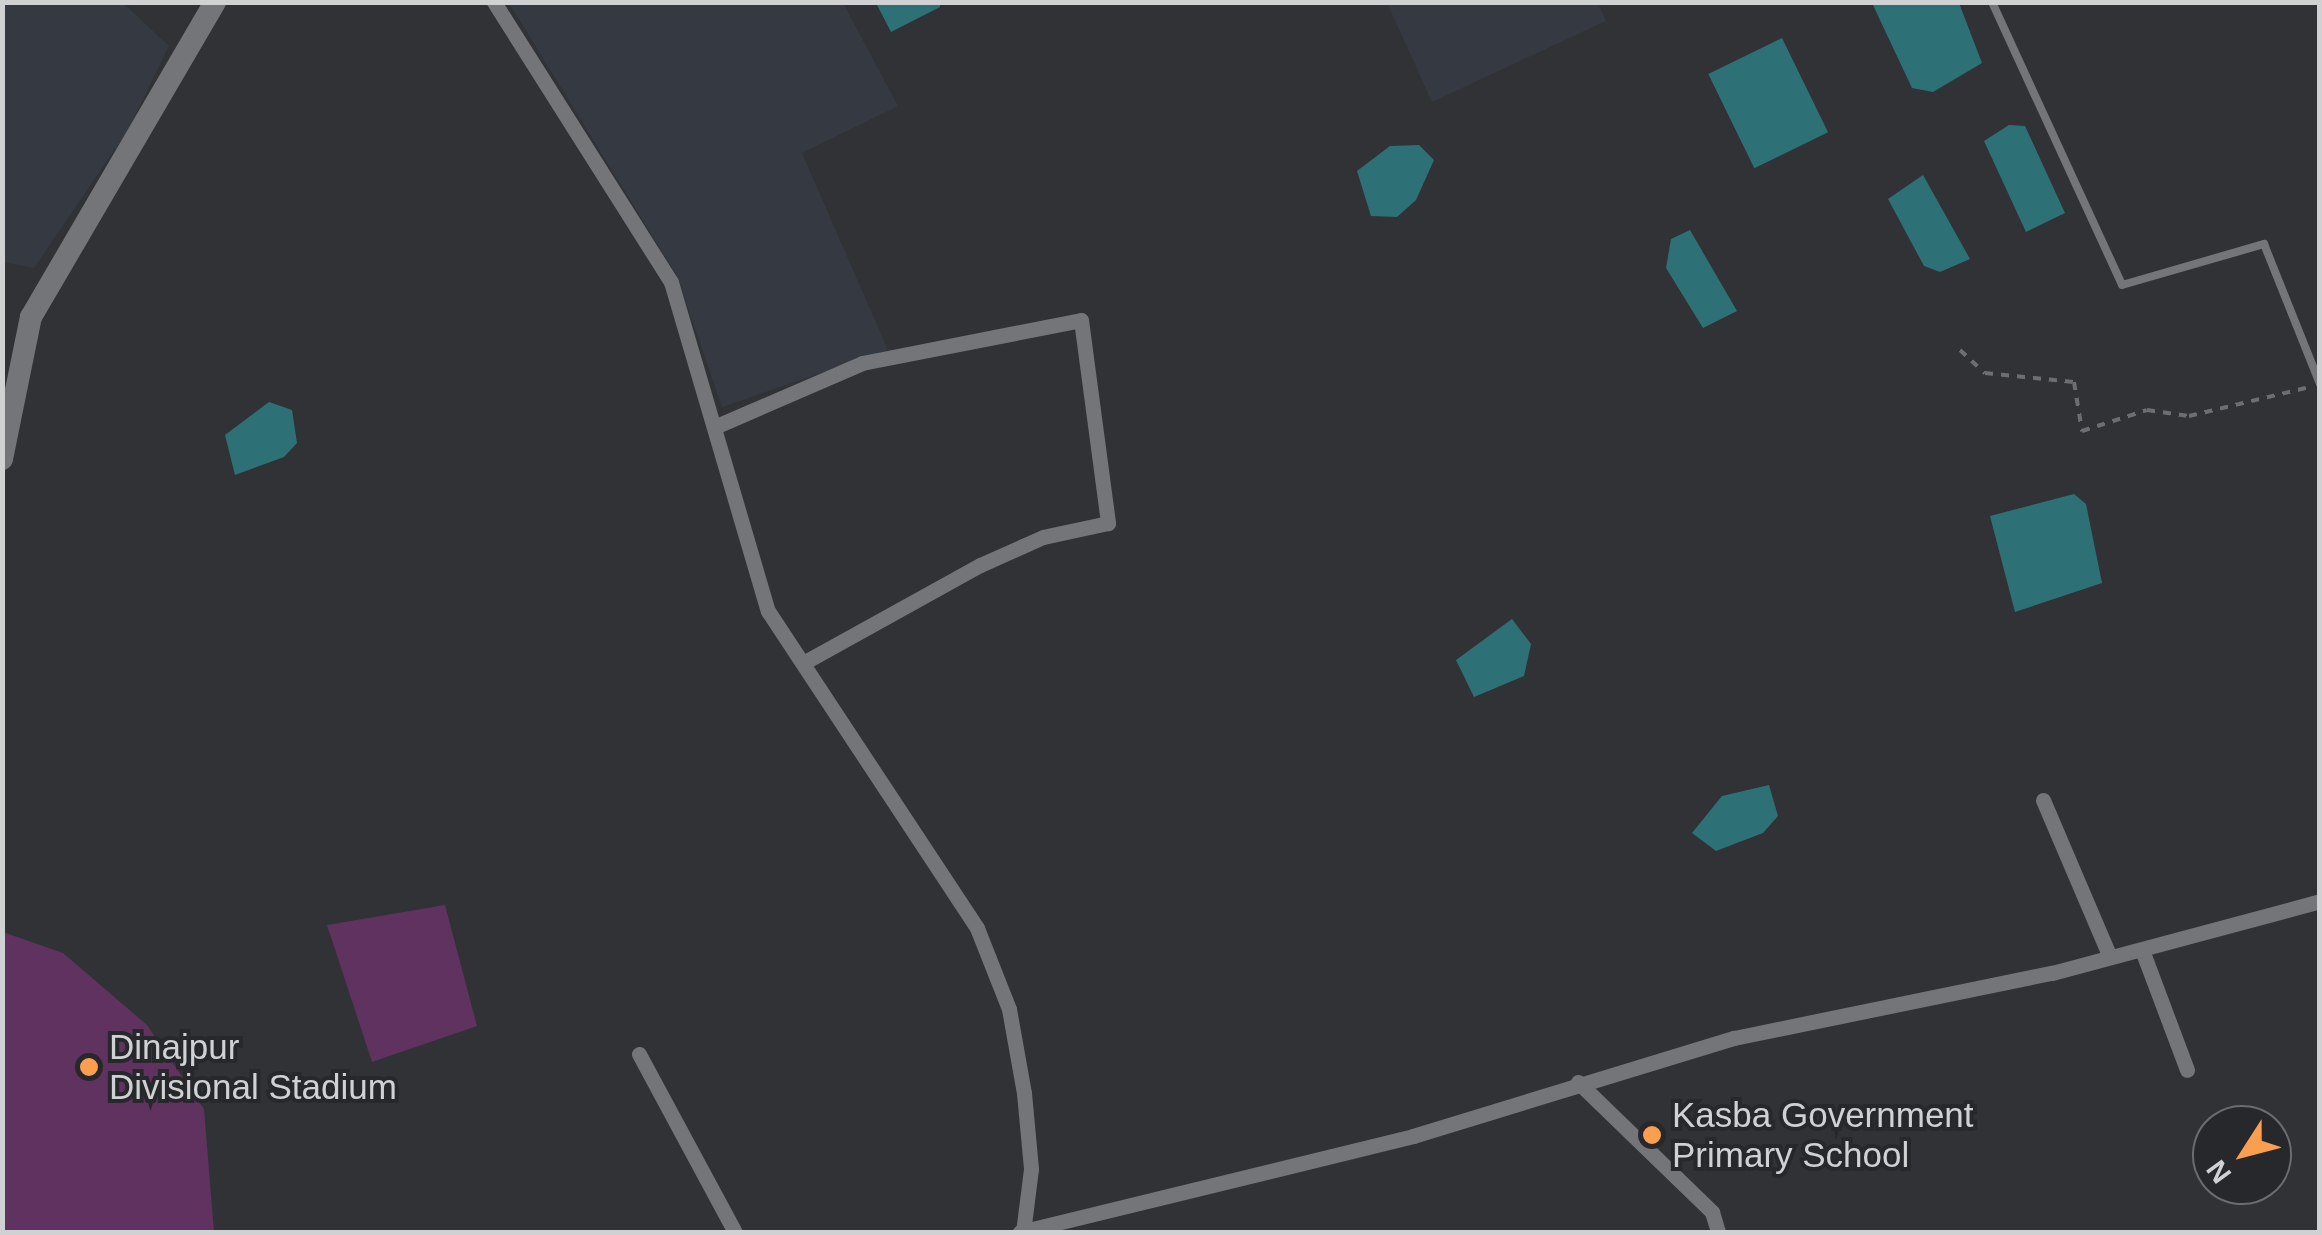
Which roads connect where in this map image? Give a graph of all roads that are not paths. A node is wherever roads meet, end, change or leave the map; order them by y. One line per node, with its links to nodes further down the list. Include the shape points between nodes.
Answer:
1 (215, 2): 4 (main road, via 31,317)
2 (494, 2): 6 (street, via 672,282)
3 (1992, 2): 5 (lane, via 2122,285 2264,244)
4 (11, 379): 7 (main road)
5 (2320, 384)
6 (719, 425): 8 (street, via 768,610); 8 (street, via 862,363 1081,320 1108,523 1043,537 980,565)
7 (2, 459)
8 (803, 663): 17 (street, via 944,868 1002,992 1031,1169)
9 (2043, 800): 12 (street)
10 (2320, 901): 11 (street)
11 (2142, 950): 12 (street); 14 (street)
12 (2109, 955): 15 (street)
13 (640, 1054): 16 (street)
14 (2186, 1070)
15 (1578, 1082): 17 (street, via 1413,1136); 18 (street, via 1712,1212)
16 (734, 1232)
17 (1021, 1232)
18 (1718, 1232)

